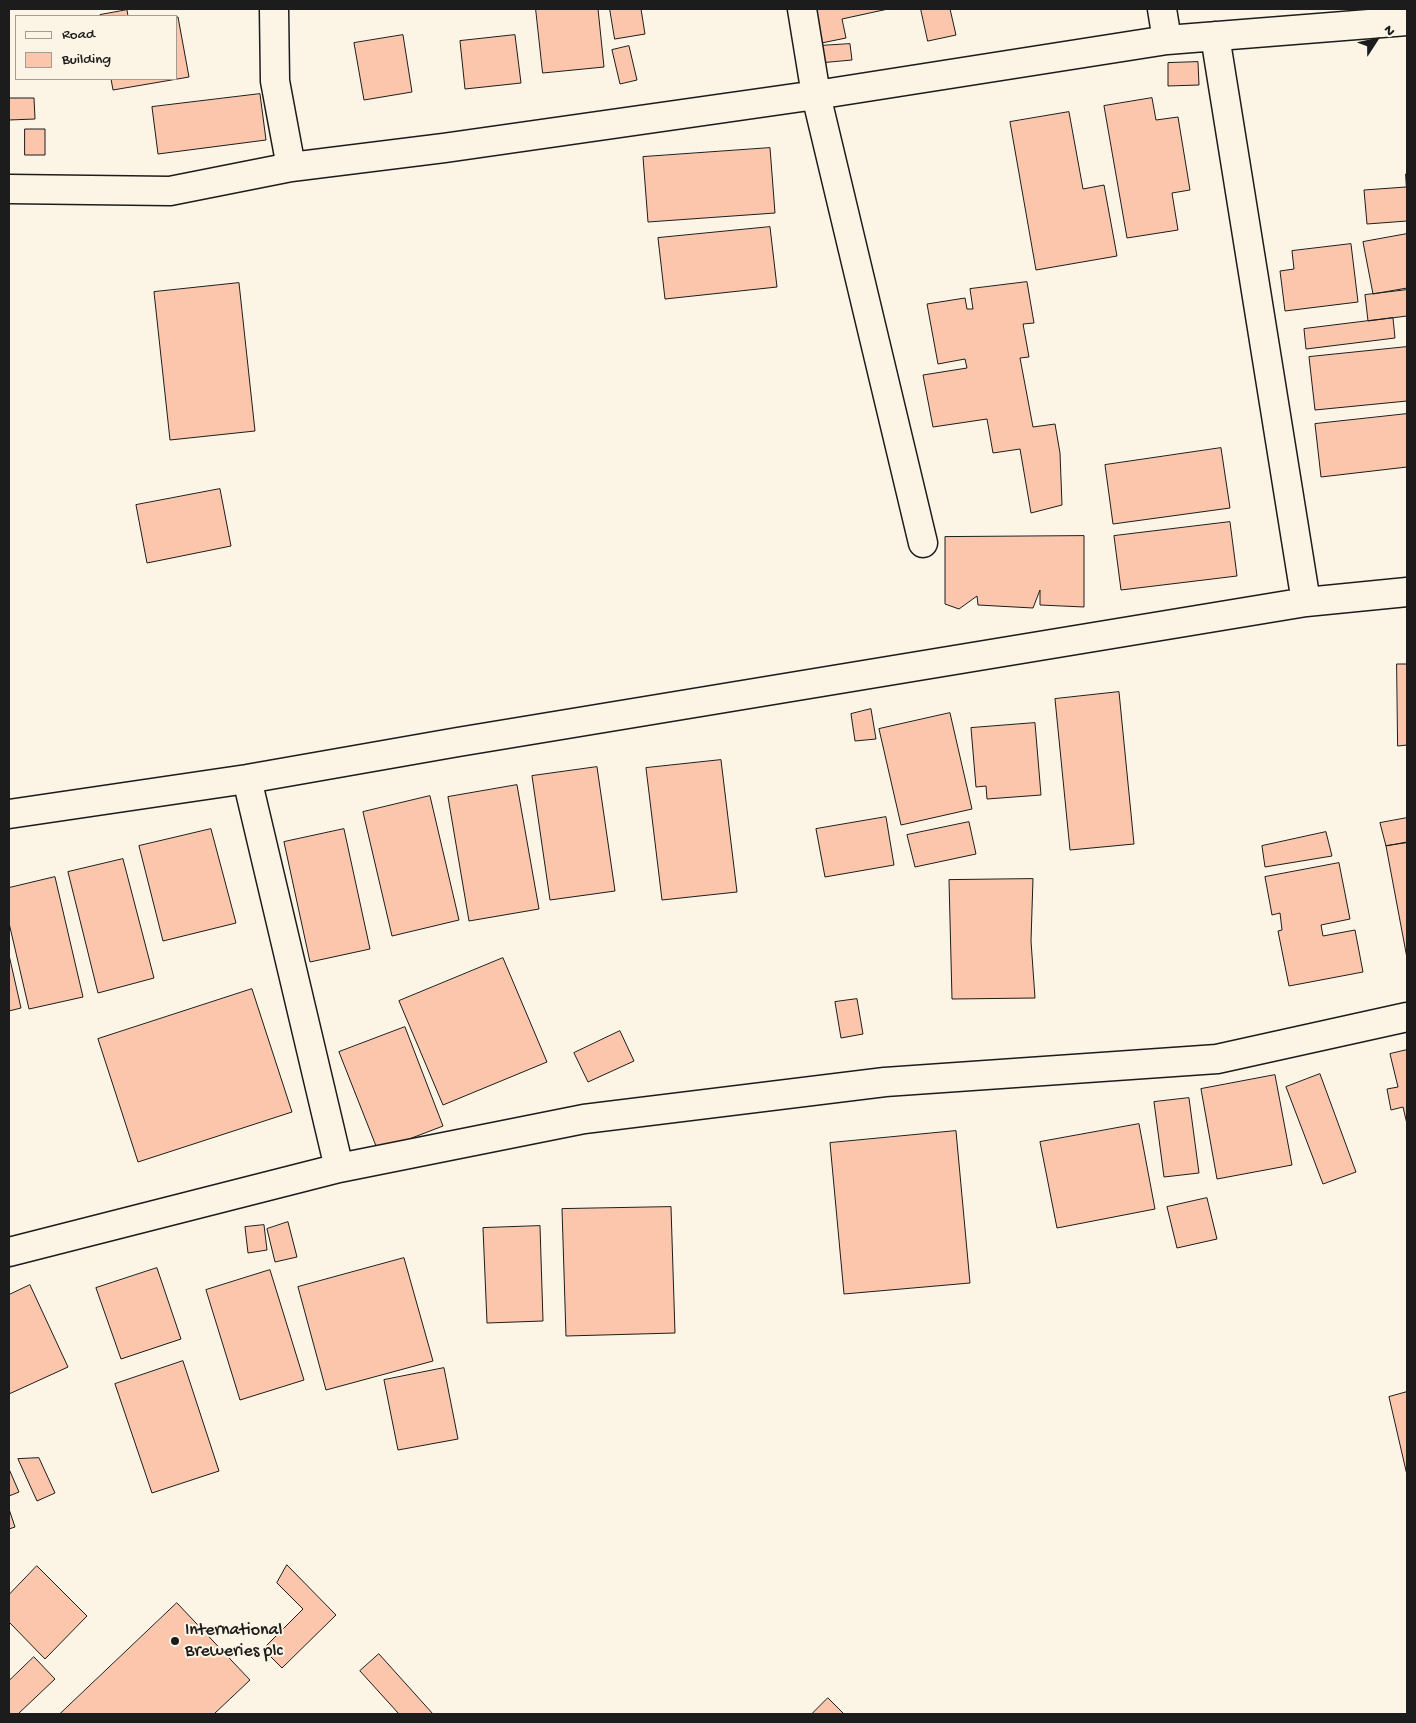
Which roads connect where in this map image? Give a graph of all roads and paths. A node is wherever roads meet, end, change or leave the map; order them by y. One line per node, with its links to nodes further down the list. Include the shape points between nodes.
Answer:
1 (274, 9): 9 (street, via 275,80)
2 (280, 9): 9 (street)
3 (802, 9): 8 (street)
4 (1162, 9): 7 (street)
5 (1407, 21): 6 (street)
6 (1215, 36): 7 (street); 13 (street)
7 (1167, 40): 8 (street)
8 (816, 95): 9 (street); 11 (street)
9 (291, 167): 10 (street, via 170,191)
10 (9, 189)
11 (923, 543)
12 (1407, 592): 13 (street)
13 (1306, 602): 14 (street)
14 (247, 779): 15 (street); 17 (street)
15 (9, 814)
16 (1407, 1017): 17 (street, via 1217,1059 885,1082 584,1119)
17 (339, 1168): 18 (street)
18 (9, 1252)

